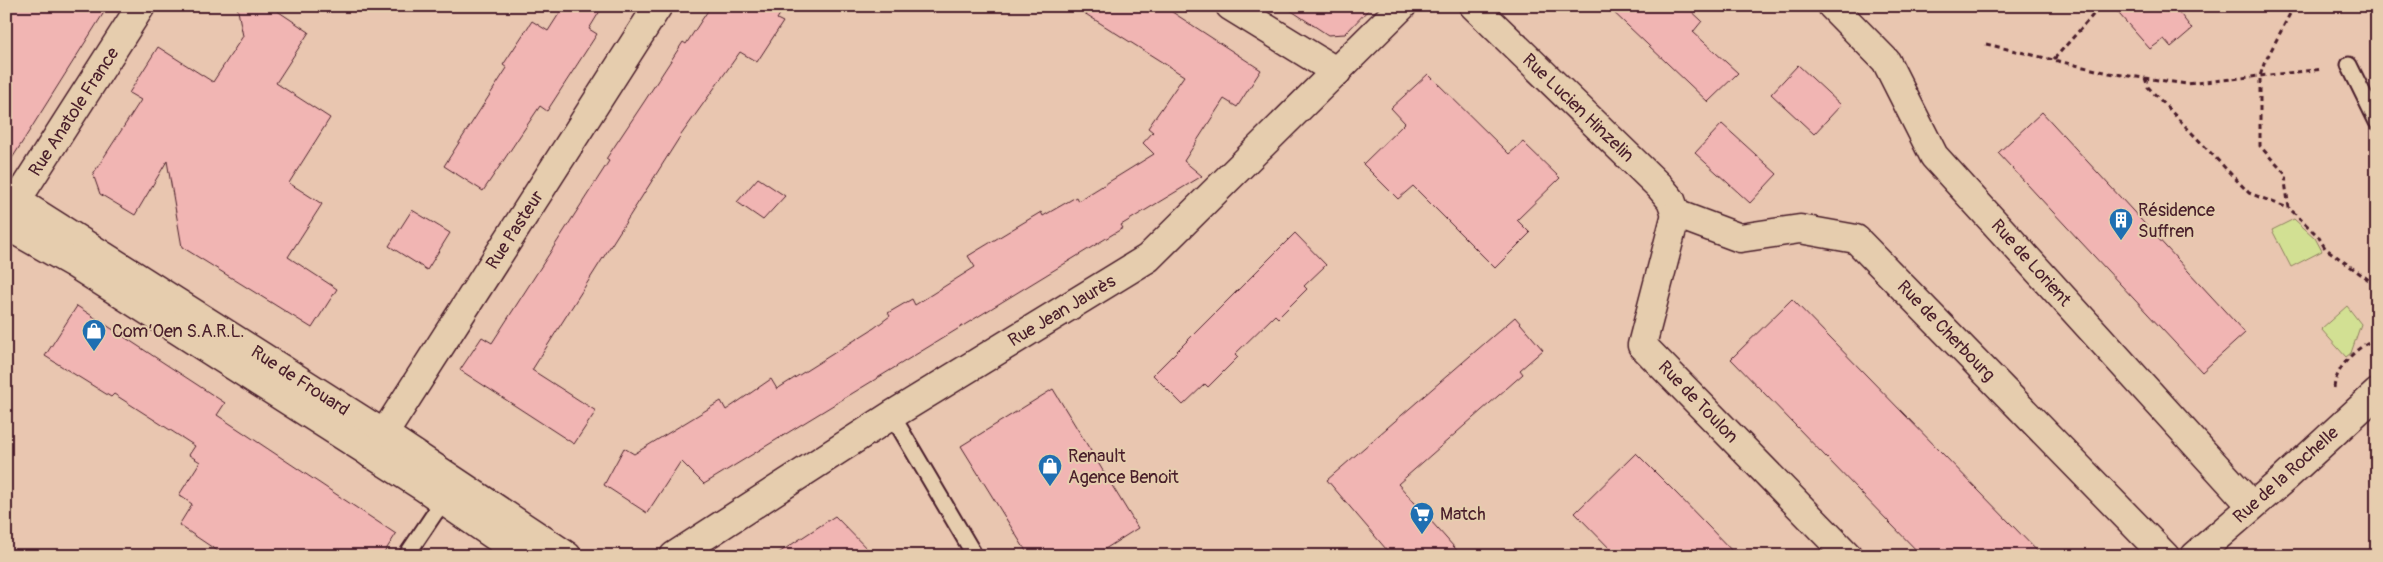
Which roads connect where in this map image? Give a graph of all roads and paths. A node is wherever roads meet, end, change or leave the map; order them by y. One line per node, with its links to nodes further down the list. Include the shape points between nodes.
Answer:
1 (141, 6): 16 (street, Rue Anatole France)
2 (658, 6): 23 (street, Rue Pasteur)
3 (1230, 6): 12 (street)
4 (1402, 6): 12 (street, Rue Jean Jaurès)
5 (1474, 6): 18 (street, Rue Lucien Hinzelin, via 1660,187 1671,200)
6 (2101, 6): 10 (path)
7 (2294, 6): 13 (path)
8 (1837, 8): 25 (street, Rue de Lorient, via 1886,61 1934,156)
9 (1986, 44): 10 (path)
10 (2054, 59): 14 (path)
11 (2349, 65): 13 (path); 15 (lane)
12 (1336, 72): 22 (street, Rue Jean Jaurès, via 1148,258)
13 (2260, 76): 14 (path, via 2187,84); 17 (path, via 2260,146 2287,176)
14 (2145, 78): 17 (path, via 2148,87 2249,193)
15 (2377, 122)
16 (10, 203): 23 (street, Rue de Frouard)
17 (2289, 208): 20 (path, via 2318,236 2325,248 2374,283)
18 (1676, 214): 31 (street, Rue de Toulon, via 1642,345); 32 (street, Rue de Cherbourg, via 1740,238 1800,229 1856,239)
19 (6, 225): 23 (street, Rue de Frouard)
20 (2377, 300)
21 (2377, 393): 25 (street, Rue de la Rochelle)
22 (892, 415): 29 (street, Rue Jean Jaurès); 30 (lane)
23 (377, 444): 24 (street, Rue de Frouard); 28 (street, Rue de Frouard)
24 (443, 501): 26 (lane); 27 (street, Rue de Frouard)
25 (2252, 506): 33 (street, Rue de la Rochelle)
26 (406, 556)
27 (524, 556)
28 (567, 556)
29 (674, 556)
30 (975, 556)
31 (1848, 556)
32 (2166, 556)
33 (2195, 556)

